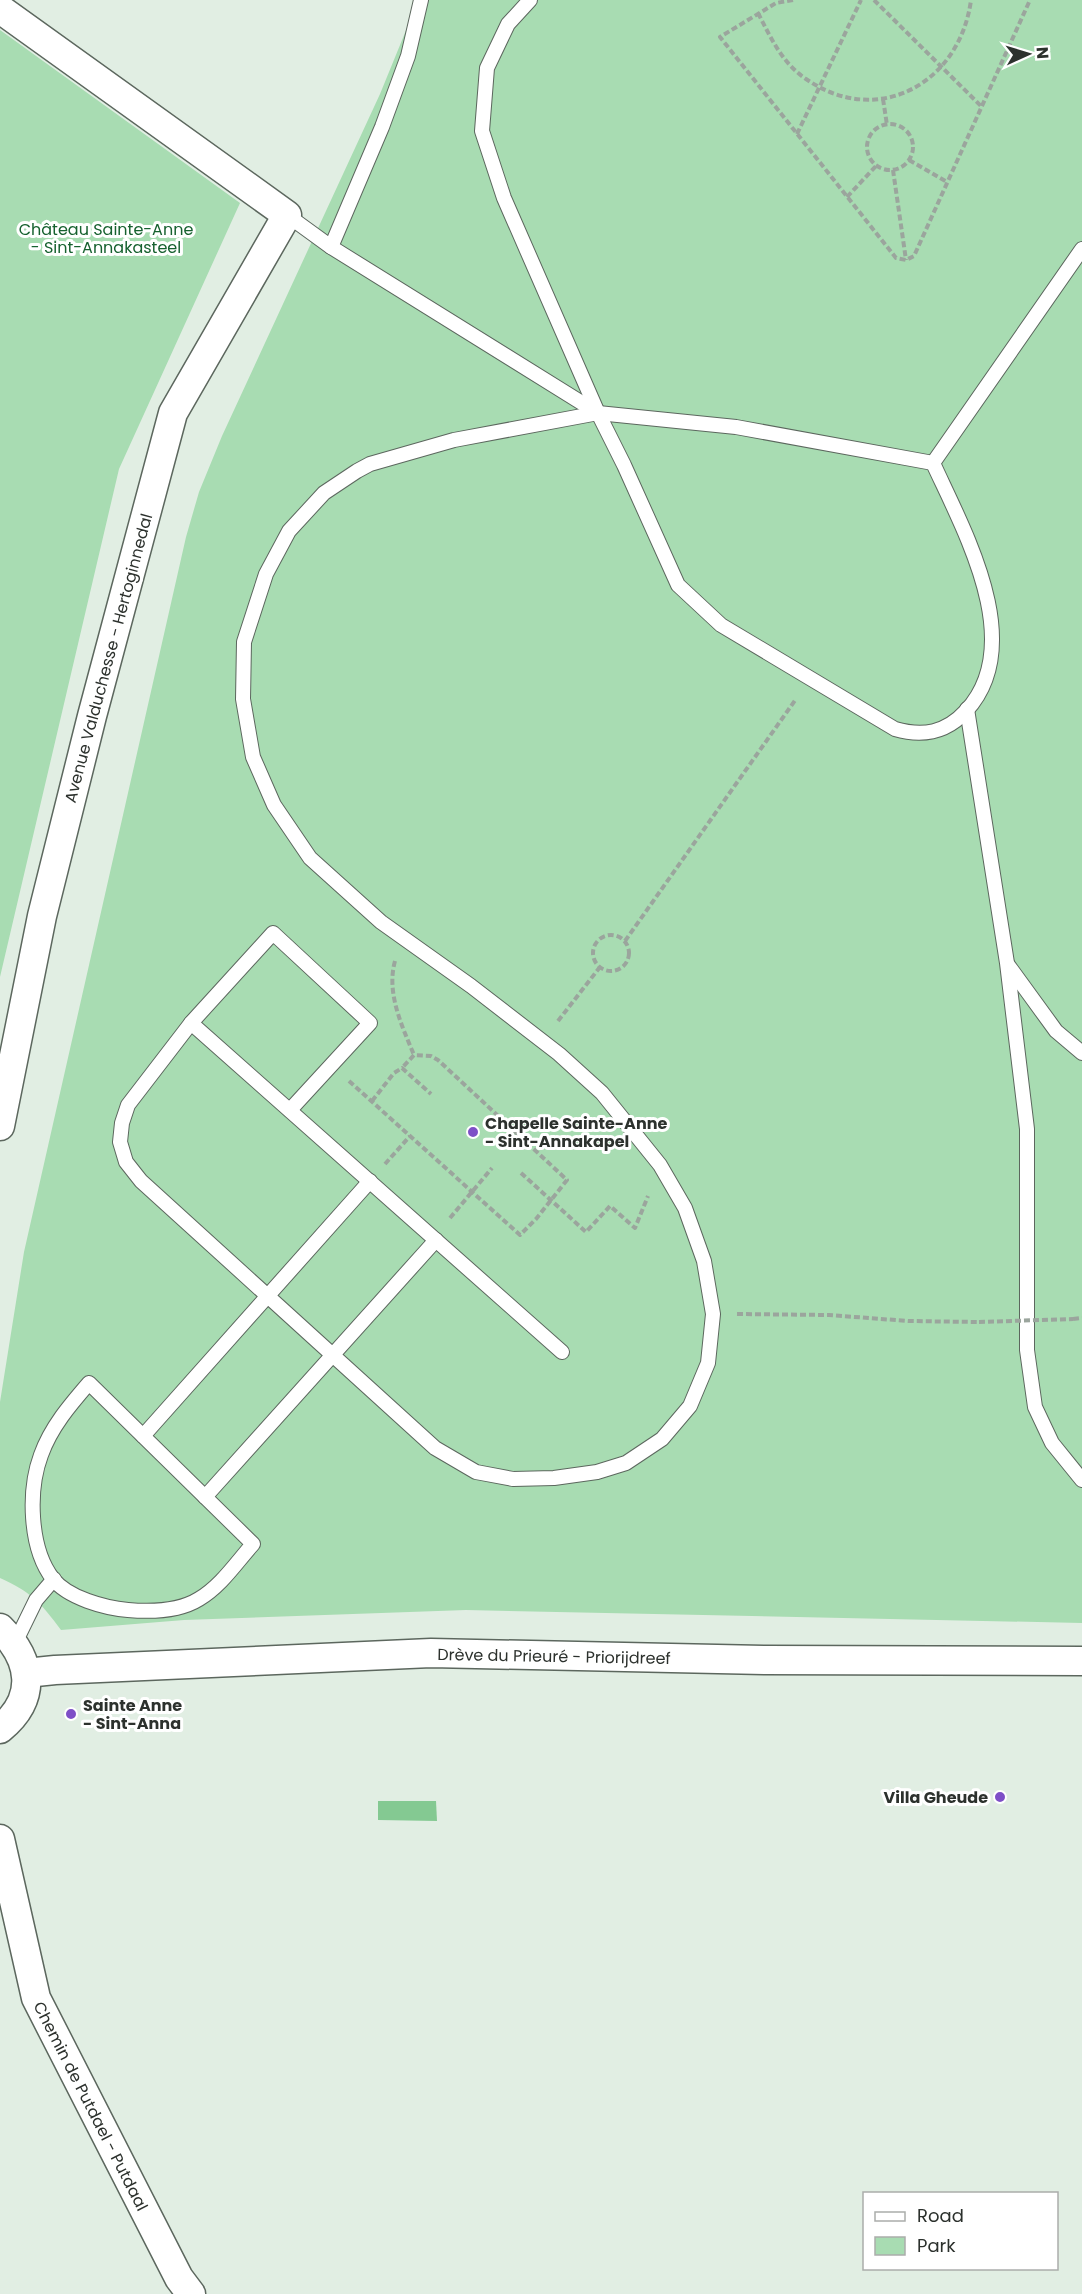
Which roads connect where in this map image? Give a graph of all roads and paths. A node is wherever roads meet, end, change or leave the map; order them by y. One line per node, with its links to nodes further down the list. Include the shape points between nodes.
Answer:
1 (421, 0): 22 (lane, via 401,76)
2 (530, 0): 25 (lane, via 508,24 487,68 483,130 504,198)
3 (793, 0): 9 (path, via 776,3)
4 (861, 0): 11 (path)
5 (874, 0): 10 (path)
6 (971, 0): 10 (path, via 960,42)
7 (1030, 0): 13 (path)
8 (0, 9): 21 (street)
9 (758, 13): 11 (path, via 784,60); 15 (path, via 720,37)
10 (941, 67): 12 (path, via 916,88); 13 (path)
11 (820, 87): 12 (path, via 854,99); 15 (path)
12 (883, 99): 14 (path)
13 (982, 107): 19 (path)
14 (887, 125): 16 (path, via 900,127 911,138); 17 (path, via 878,127 868,138 867,153)
15 (797, 134): 20 (path)
16 (909, 160): 18 (path); 19 (path)
17 (876, 166): 18 (path); 20 (path)
18 (893, 170): 24 (path)
19 (947, 182): 24 (path, via 914,256)
20 (847, 197): 24 (path, via 896,258)
21 (286, 215): 22 (lane); 42 (street, Avenue Valduchesse - Hertoginnedal, via 173,413 45,905)
22 (331, 247): 25 (lane)
23 (1082, 249): 26 (lane)
24 (906, 260)
25 (597, 413): 26 (lane, via 736,427); 28 (lane, via 678,585 721,625 895,729 911,734 936,733); 29 (lane, via 454,440 370,464 324,493 290,531 266,574 244,642 243,699 253,757 274,805 310,858)
26 (933, 463): 28 (lane, via 977,558 992,631 988,675)
27 (793, 704): 30 (path)
28 (968, 710): 31 (lane)
29 (402, 937): 34 (lane); 35 (path, via 392,974 395,1003)
30 (625, 941): 32 (path, via 629,956 624,966 614,971); 32 (path, via 612,934 596,943 593,954)
31 (1007, 963): 36 (lane, via 1056,1031); 57 (lane, via 1027,1129 1027,1350 1035,1407 1052,1443)
32 (600, 968): 34 (path)
33 (191, 1023): 37 (lane, via 273,933 370,1023); 41 (lane); 51 (lane, via 128,1105 120,1142 126,1162 141,1181)
34 (542, 1041): 52 (lane, via 602,1092 660,1166 685,1208 704,1262)
35 (414, 1055): 38 (path); 48 (path, via 431,1056 447,1067 567,1180)
36 (1081, 1055)
37 (332, 1065): 40 (path); 41 (lane)
38 (402, 1068): 39 (path); 40 (path)
39 (431, 1094)
40 (372, 1101): 43 (path)
41 (290, 1110): 46 (lane)
42 (0, 1126)
43 (410, 1136): 46 (path); 47 (path)
44 (492, 1168): 47 (path)
45 (521, 1173): 48 (path)
46 (370, 1181): 50 (lane); 51 (lane)
47 (472, 1191): 48 (path, via 520,1235); 50 (path, via 449,1217 453,1220)
48 (551, 1200): 49 (path, via 586,1232 610,1206 635,1228)
49 (641, 1213)
50 (436, 1240): 54 (lane); 55 (lane)
51 (267, 1296): 55 (lane); 56 (lane)
52 (713, 1314): 53 (path, bridge, via 979,1322); 55 (lane, via 708,1362 690,1406 662,1439 626,1463 554,1478 513,1479 476,1472 435,1448)
53 (1082, 1318)
54 (562, 1352)
55 (333, 1355): 58 (lane)
56 (143, 1436): 58 (lane); 59 (lane, via 89,1383 65,1411 40,1456 34,1482 35,1534)
57 (1082, 1480)
58 (206, 1497): 59 (lane, via 253,1544 216,1586 198,1600 180,1608 124,1609 98,1605 75,1595)
59 (54, 1579): 60 (lane)
60 (8, 1635): 62 (street)
61 (1082, 1661): 62 (street, Drève du Prieuré - Priorijdreef, via 431,1653)
62 (26, 1673): 63 (street, via 22,1703)
63 (0, 1729)
64 (0, 1839): 65 (street, Chemin de Putdael - Putdaal, via 36,1998 178,2278)
65 (191, 2294)

